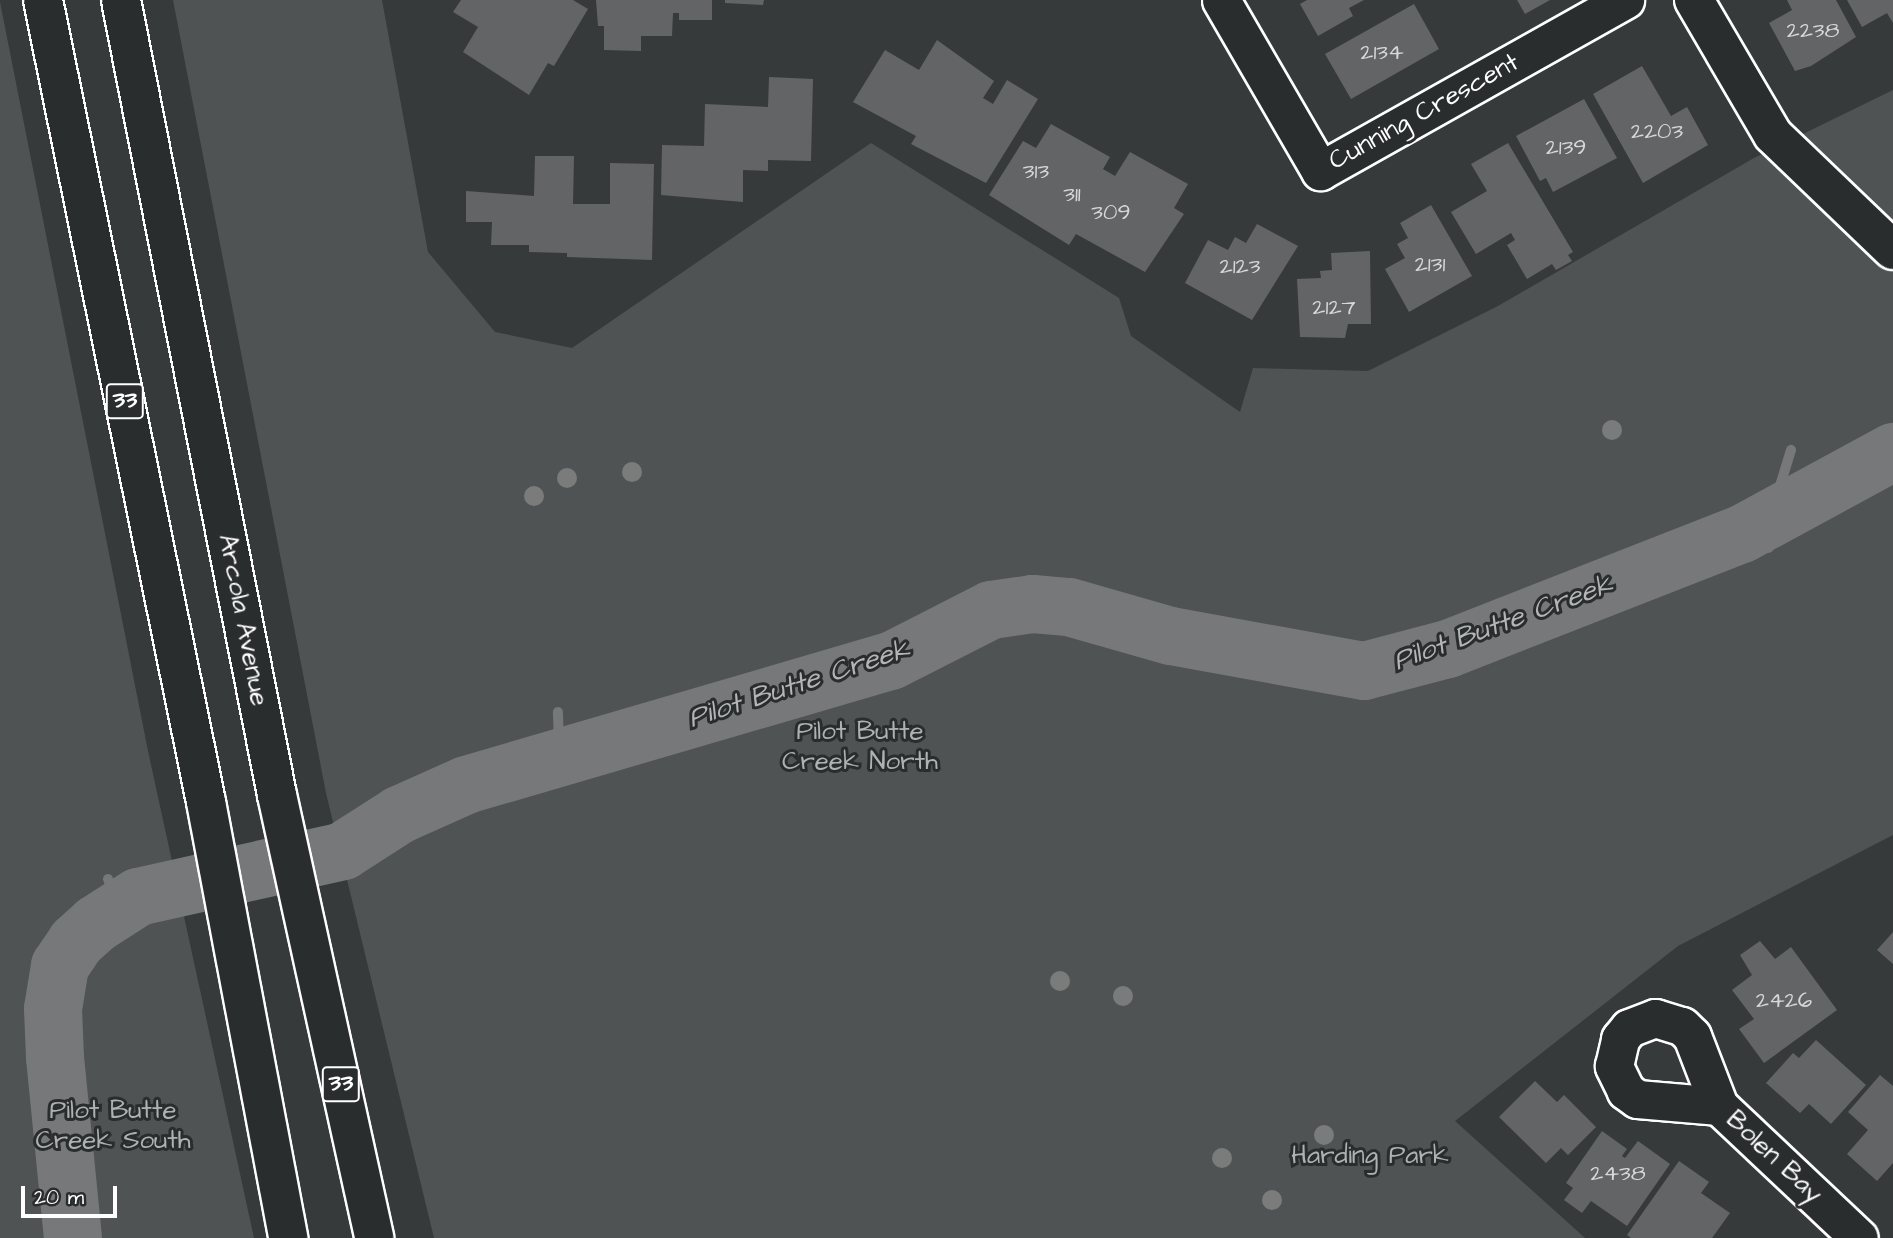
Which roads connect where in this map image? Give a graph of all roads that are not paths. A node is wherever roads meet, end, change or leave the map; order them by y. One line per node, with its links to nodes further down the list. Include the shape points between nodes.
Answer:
1 (43, 0): 8 (main road, 33, via 206,803)
2 (121, 0): 9 (main road, Arcola Avenue / 33, via 277,795)
3 (1221, 0): 4 (street, Cunning Crescent, via 1320,171)
4 (1625, 0)
5 (1694, 0): 6 (main road, via 1773,135)
6 (1893, 250)
7 (1719, 1106): 10 (street, Bolen Bay)
8 (288, 1238)
9 (373, 1238)
10 (1859, 1238)

